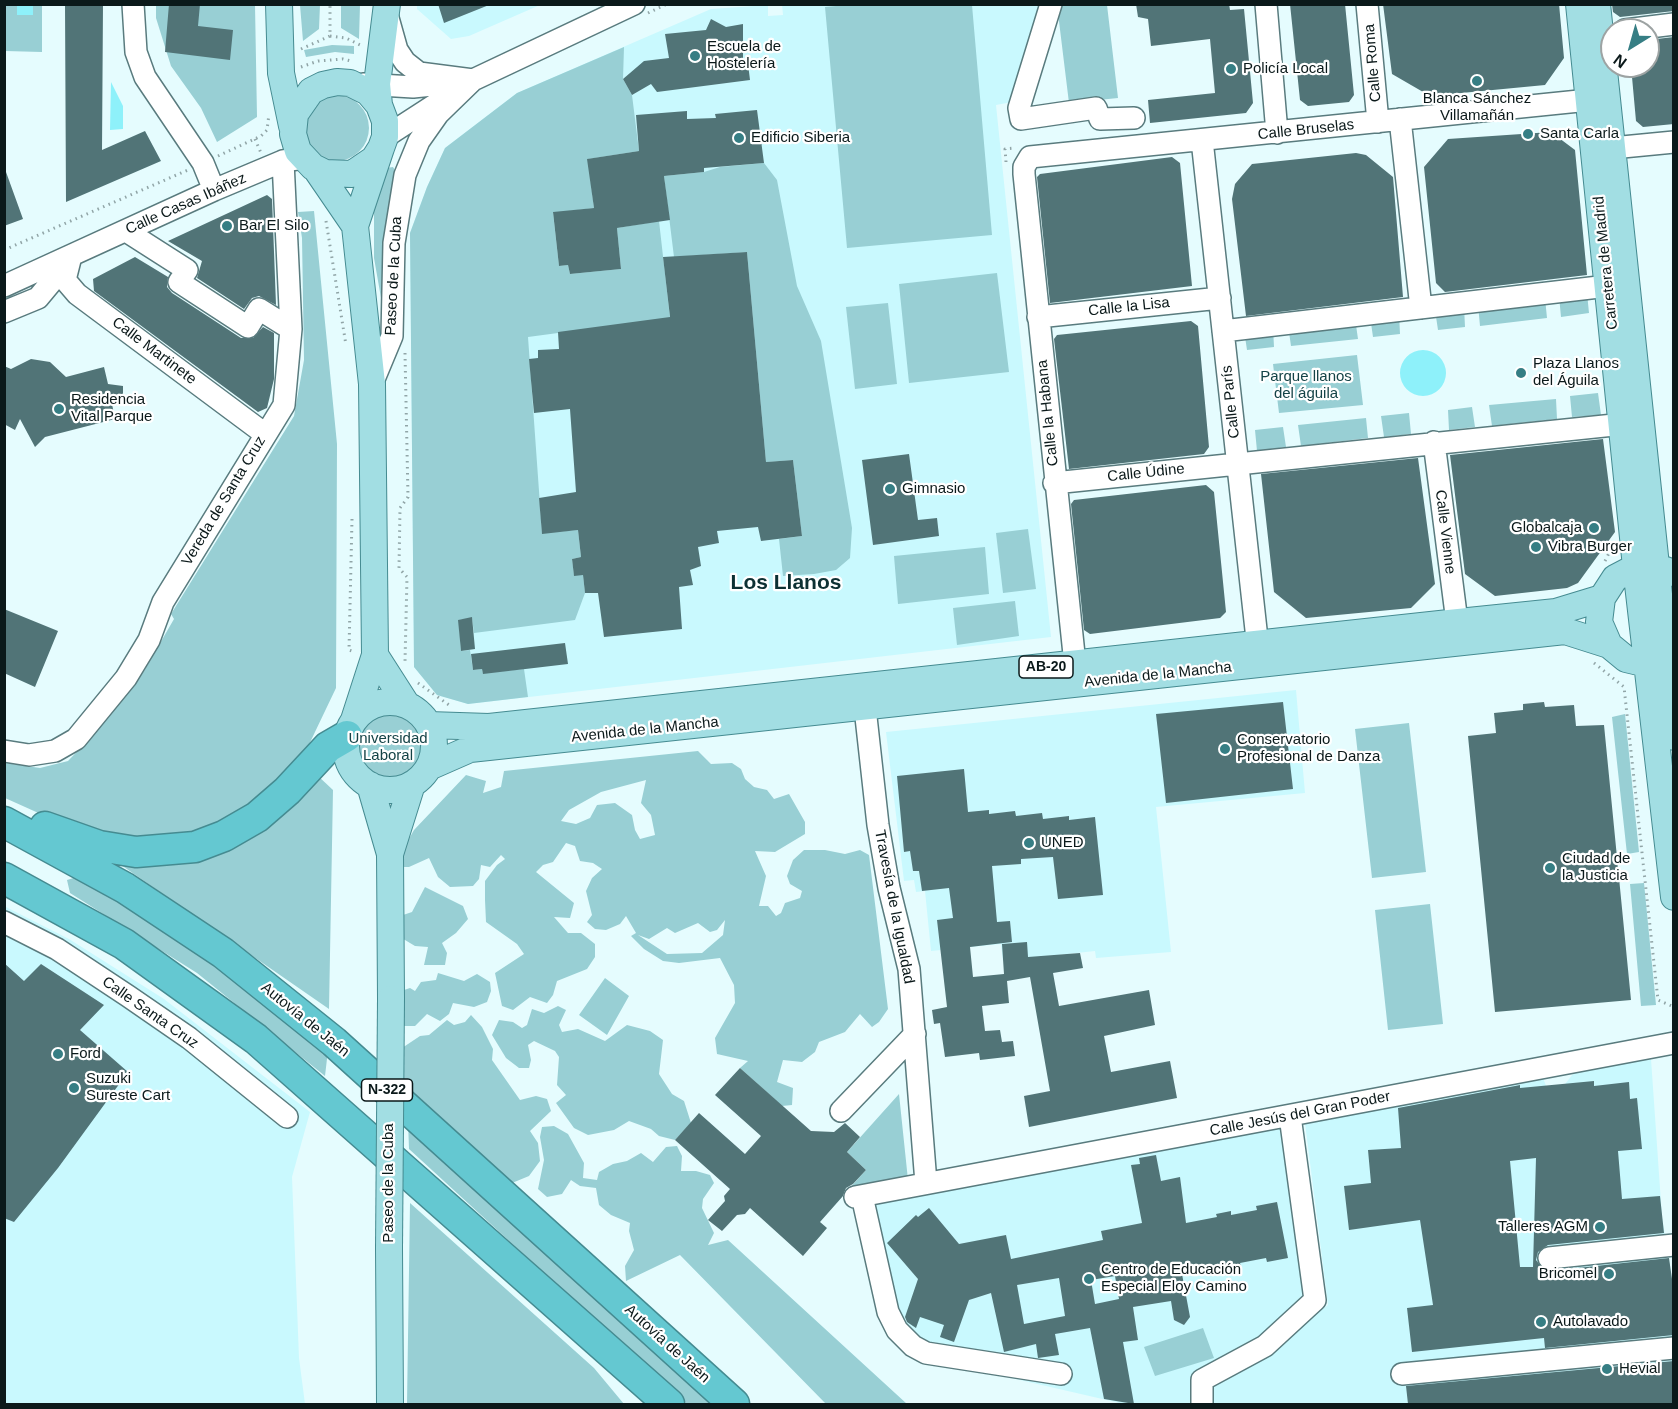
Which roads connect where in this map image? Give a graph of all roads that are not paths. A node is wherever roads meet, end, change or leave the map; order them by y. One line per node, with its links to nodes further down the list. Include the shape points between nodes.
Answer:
1 (133, 4): 24 (street, via 135,52 145,77 203,163)
2 (279, 4): 16 (main road, via 294,68)
3 (1051, 4): 13 (street, via 1018,108 1021,119 1096,108 1100,119)
4 (1266, 4): 17 (street)
5 (1367, 4): 15 (street, Calle Roma)
6 (1579, 4): 12 (main road, Carretera de Madrid)
7 (387, 9): 10 (street, via 397,50 419,73); 11 (main road)
8 (640, 9): 10 (street)
9 (1608, 78): 21 (main road, Carretera de Madrid)
10 (472, 80): 11 (street); 19 (street); 36 (street, Paseo de la Cuba, via 425,132 405,175 394,243 392,336)
11 (378, 95): 16 (main road, via 368,92 355,74 311,91 298,107); 19 (main road, via 385,121)
12 (1589, 100): 14 (street, Calle Bruselas); 42 (main road, Carretera de Madrid)
13 (1134, 118)
14 (1400, 119): 15 (street, Calle Bruselas); 31 (street)
15 (1378, 122): 17 (street, Calle Bruselas)
16 (292, 127): 23 (main road)
17 (1277, 133): 18 (street, Calle Bruselas)
18 (1202, 140): 22 (street, Calle Bruselas, via 1038,155); 30 (street, Calle París)
19 (383, 142): 23 (main road, via 374,159 352,174 338,175); 25 (main road)
20 (1674, 142): 21 (street)
21 (1612, 148): 42 (main road, Carretera de Madrid)
22 (1027, 162): 33 (street, Calle la Habana, via 1024,174)
23 (301, 163): 24 (street, Calle Casas Ibáñez); 25 (main road); 34 (street, Vereda de Santa Cruz)
24 (214, 190): 26 (street, Calle Casas Ibáñez)
25 (355, 226): 36 (main road, Paseo de la Cuba)
26 (126, 231): 27 (street, Calle Casas Ibáñez); 34 (street, via 187,270 179,282 248,327 259,309)
27 (71, 256): 28 (street, Calle Casas Ibáñez); 32 (street, Calle Casas Ibáñez, via 38,298); 38 (street, Calle Martinete, via 65,280 77,294)
28 (4, 286)
29 (1599, 287): 31 (street)
30 (1220, 298): 33 (street, Calle la Lisa); 35 (street, Calle París)
31 (1421, 308): 35 (street)
32 (4, 312)
33 (1038, 317): 41 (street, Calle la Habana)
34 (291, 329): 38 (street, Vereda de Santa Cruz, via 284,405)
35 (1223, 331): 40 (street, Calle París)
36 (372, 384): 47 (main road, Paseo de la Cuba)
37 (1614, 425): 39 (street)
38 (265, 434): 55 (street, Vereda de Santa Cruz, via 163,602 140,658 76,739 55,751 29,755)
39 (1434, 442): 40 (street); 44 (street, Calle Vienne)
40 (1238, 463): 41 (street, Calle Údine); 46 (street, Calle París)
41 (1054, 483): 49 (street, Calle la Habana)
42 (1654, 569): 43 (main road, via 1615,578); 48 (main road, Carretera de Madrid)
43 (1602, 598): 44 (main road, Avenida de la Mancha / AB-20, via 1556,612); 45 (main road, via 1599,622)
44 (1452, 630): 45 (main road, Avenida de la Mancha / AB-20, via 1565,631); 46 (main road, Avenida de la Mancha / AB-20)
45 (1609, 645): 48 (main road, Avenida de la Mancha, via 1626,659)
46 (1259, 654): 49 (main road, Avenida de la Mancha / AB-20); 50 (main road, Avenida de la Mancha / AB-20, via 1213,669)
47 (375, 655): 51 (main road); 53 (main road)
48 (1662, 661): 54 (main road); 62 (main road)
49 (1076, 664): 50 (main road, Avenida de la Mancha / AB-20)
50 (864, 697): 52 (main road, Avenida de la Mancha / AB-20, via 489,727); 56 (main road, Avenida de la Mancha, via 466,749); 64 (street, Travesía de la Igualdad, via 878,825 909,969)
51 (407, 705): 52 (main road); 53 (main road, via 372,705)
52 (429, 725): 56 (main road, via 434,753)
53 (351, 728): 57 (main road, via 346,751 351,766); 58 (highway, via 256,817 195,847 136,852 99,846)
54 (1674, 737)
55 (4, 751)
56 (420, 776): 57 (main road, via 398,789); 60 (main road, Paseo de la Cuba)
57 (370, 785): 60 (main road, Paseo de la Cuba)
58 (4, 812)
59 (4, 822): 79 (highway, Autovía de Jaén / N-322, via 125,888 223,953 334,1042)
60 (390, 854): 76 (main road, Paseo de la Cuba, bridge)
61 (4, 878): 72 (highway, N-322, via 124,944 256,1039)
62 (1674, 897)
63 (4, 922): 68 (street, Calle Santa Cruz, via 57,949 189,1038)
64 (915, 1034): 66 (street); 69 (street, Travesía de la Igualdad)
65 (1674, 1043): 67 (street, Calle Jesús del Gran Poder)
66 (840, 1111)
67 (1290, 1116): 69 (street, Calle Jesús del Gran Poder); 80 (street, via 1316,1300 1265,1346 1202,1380)
68 (287, 1117)
69 (926, 1183): 74 (street, via 858,1197 888,1312 897,1330 926,1353)
70 (1674, 1245): 71 (street)
71 (1549, 1258)
72 (596, 1340): 77 (highway); 78 (highway, N-322)
73 (1674, 1348): 75 (street)
74 (1061, 1374)
75 (1402, 1374)
76 (390, 1404)
77 (639, 1404)
78 (669, 1404)
79 (734, 1404)
80 (1202, 1404)

